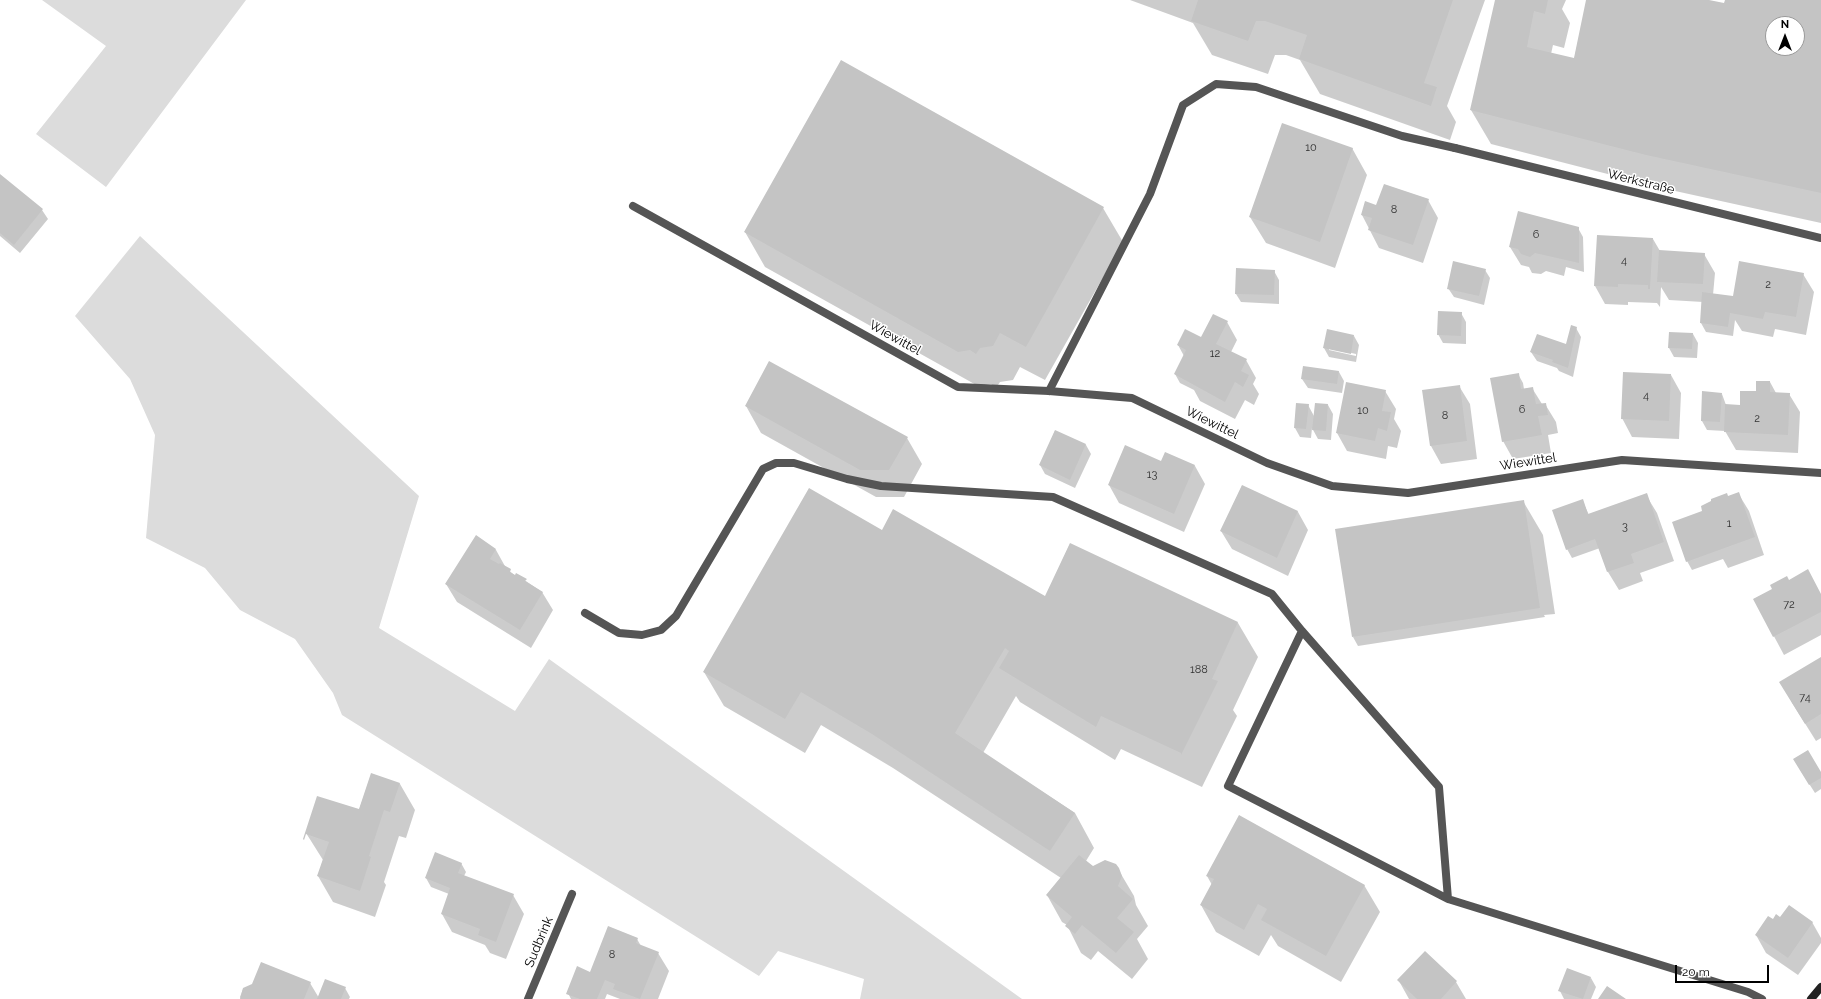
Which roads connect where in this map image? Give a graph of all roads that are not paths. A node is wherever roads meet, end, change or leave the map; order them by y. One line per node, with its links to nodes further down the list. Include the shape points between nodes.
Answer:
1 (633, 206): 3 (street, Wiewittel, via 958,387)
2 (1821, 238): 3 (street, Werkstraße, via 1402,136 1256,87 1216,84 1183,105 1150,194)
3 (1049, 391): 4 (street, Wiewittel, via 1132,398 1266,463 1332,486 1408,494 1622,460)
4 (1821, 474)
5 (585, 613): 6 (street, via 619,633 642,635 661,630 676,616 763,469 776,463 794,463 881,486 1053,497 1272,594)
6 (1302, 631): 8 (street, via 1439,787); 8 (street, via 1228,786)
7 (572, 894): 10 (street, Sudbrink)
8 (1448, 899): 11 (street)
9 (1821, 986): 12 (main road)
10 (528, 999)
11 (1762, 999)
12 (1811, 999)

